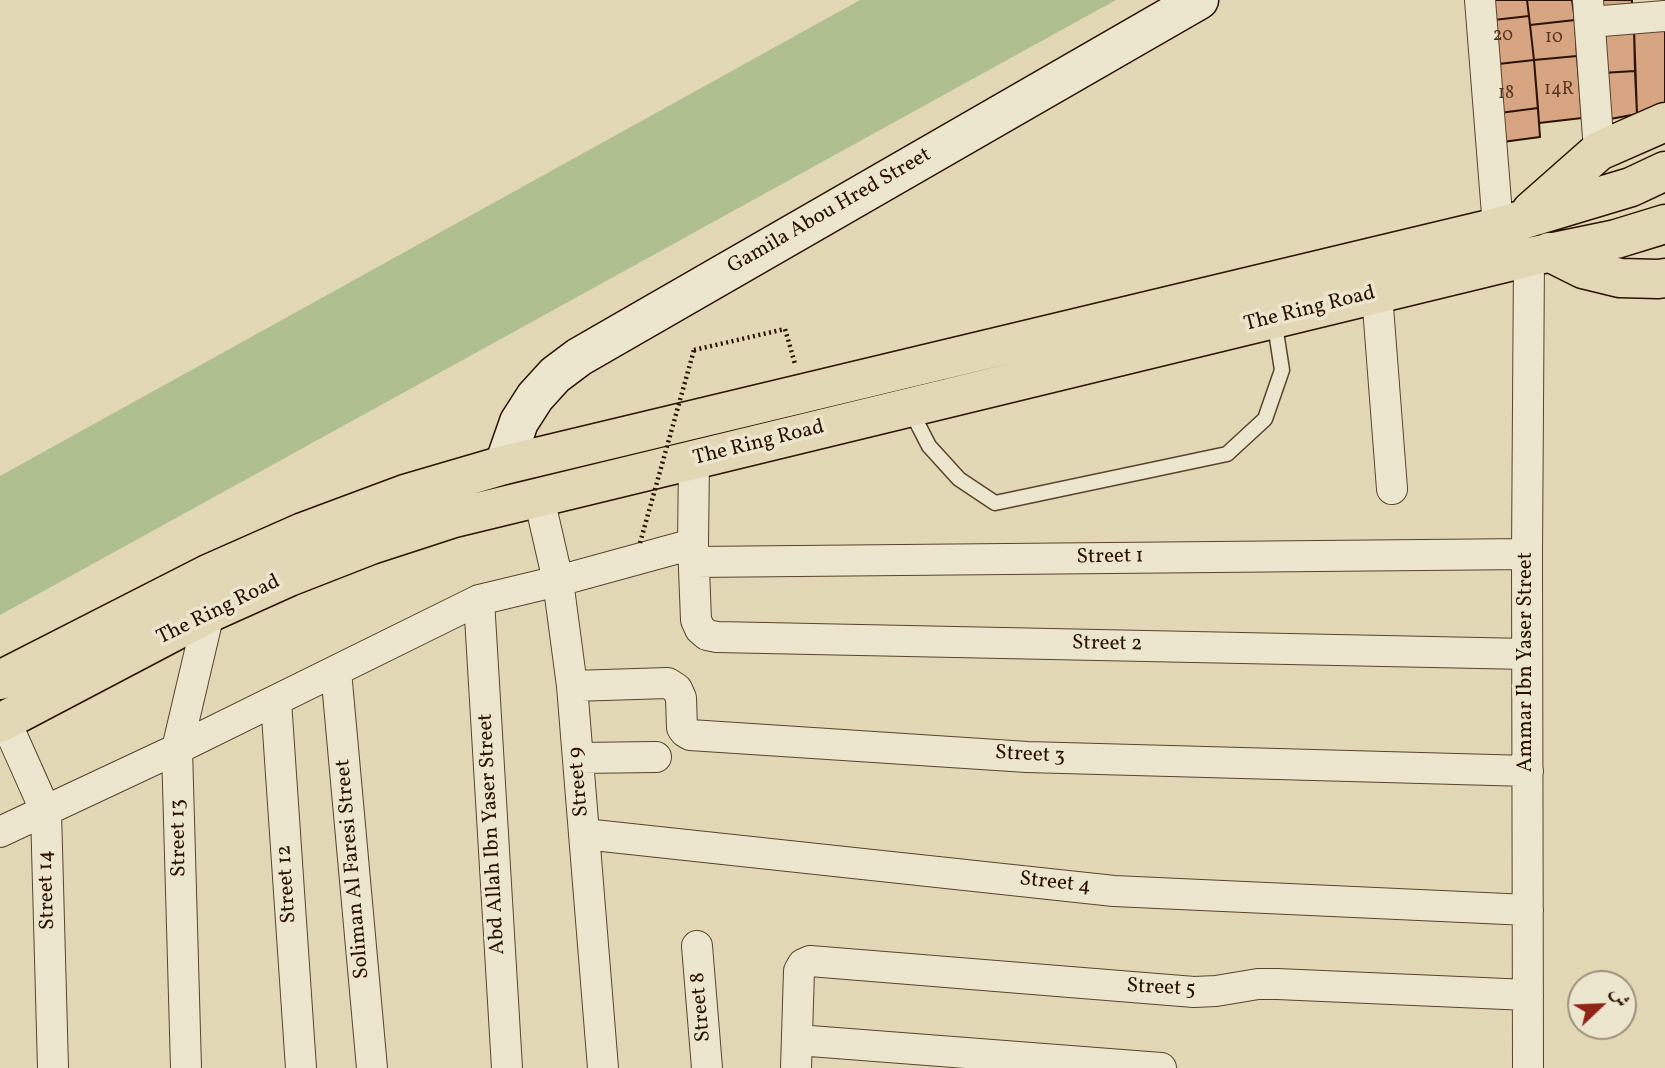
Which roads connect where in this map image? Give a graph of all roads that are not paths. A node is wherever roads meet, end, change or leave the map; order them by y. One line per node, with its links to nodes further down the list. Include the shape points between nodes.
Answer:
1 (1199, 0): 16 (street, Gamila Abou Hred Street, via 579,357 536,397 519,422)
2 (1479, 0): 8 (street)
3 (1589, 11): 4 (street); 6 (street)
4 (1665, 16)
5 (1665, 122): 6 (main road)
6 (1599, 151): 8 (main road)
7 (1665, 171): 8 (main road, The Ring Road, via 1631,187)
8 (1509, 224): 16 (main road, The Ring Road)
9 (1665, 224): 10 (main road, The Ring Road)
10 (1539, 254): 11 (main road, via 1620,278); 12 (main road, The Ring Road); 20 (street, Ammar Ibn Yaser Street)
11 (1665, 278)
12 (1377, 294): 13 (main road, The Ring Road); 17 (street)
13 (1274, 319): 14 (main road, The Ring Road); 14 (lane, via 1282,370 1265,419 1227,454 996,503 959,479 929,446)
14 (909, 408): 15 (main road, The Ring Road)
15 (694, 460): 18 (main road, The Ring Road); 19 (street)
16 (504, 466): 26 (main road, The Ring Road, via 405,494 303,532 208,574)
17 (1392, 489)
18 (539, 498): 21 (street, Street 9); 23 (main road, The Ring Road, via 454,518 371,545)
19 (693, 553): 20 (street, Street 1); 21 (street, Street 1); 24 (street, Street 2, via 695,620 707,635 717,637)
20 (1527, 554): 24 (street, Ammar Ibn Yaser Street)
21 (558, 581): 22 (street, Street 1); 27 (street, Street 9)
22 (480, 600): 25 (street, Street 1); 45 (street, Abd Allah Ibn Yaser Street)
23 (209, 613): 29 (main road, The Ring Road); 30 (street, Street 13)
24 (1527, 654): 33 (street, Ammar Ibn Yaser Street)
25 (335, 671): 28 (street, Street 1); 44 (street, Soliman Al Faresi Street)
26 (0, 680)
27 (572, 686): 32 (street, Street 9); 33 (street, Street 3, via 668,683 681,698 682,728 695,736 1027,757)
28 (276, 701): 30 (street, Street 1); 43 (street, Street 12)
29 (2, 721): 34 (street, Street 14)
30 (177, 749): 34 (street, Street 1); 42 (street, Street 13)
31 (656, 757): 32 (street)
32 (578, 758): 36 (street, Street 9)
33 (1528, 771): 37 (street, Ammar Ibn Yaser Street)
34 (46, 811): 35 (street, Street 1); 41 (street, Street 14)
35 (0, 832)
36 (584, 834): 37 (street, Street 4, via 1114,891); 46 (street, Street 9)
37 (1528, 910): 39 (street, Ammar Ibn Yaser Street)
38 (697, 946): 47 (street, Street 8)
39 (1528, 995): 40 (street, Street 5, via 1277,984 1182,992 810,961 799,971); 49 (street, Ammar Ibn Yaser Street)
40 (796, 1054): 48 (street)
41 (53, 1068)
42 (186, 1068)
43 (301, 1068)
44 (372, 1068)
45 (507, 1068)
46 (603, 1068)
47 (707, 1068)
48 (1161, 1068)
49 (1528, 1068)

